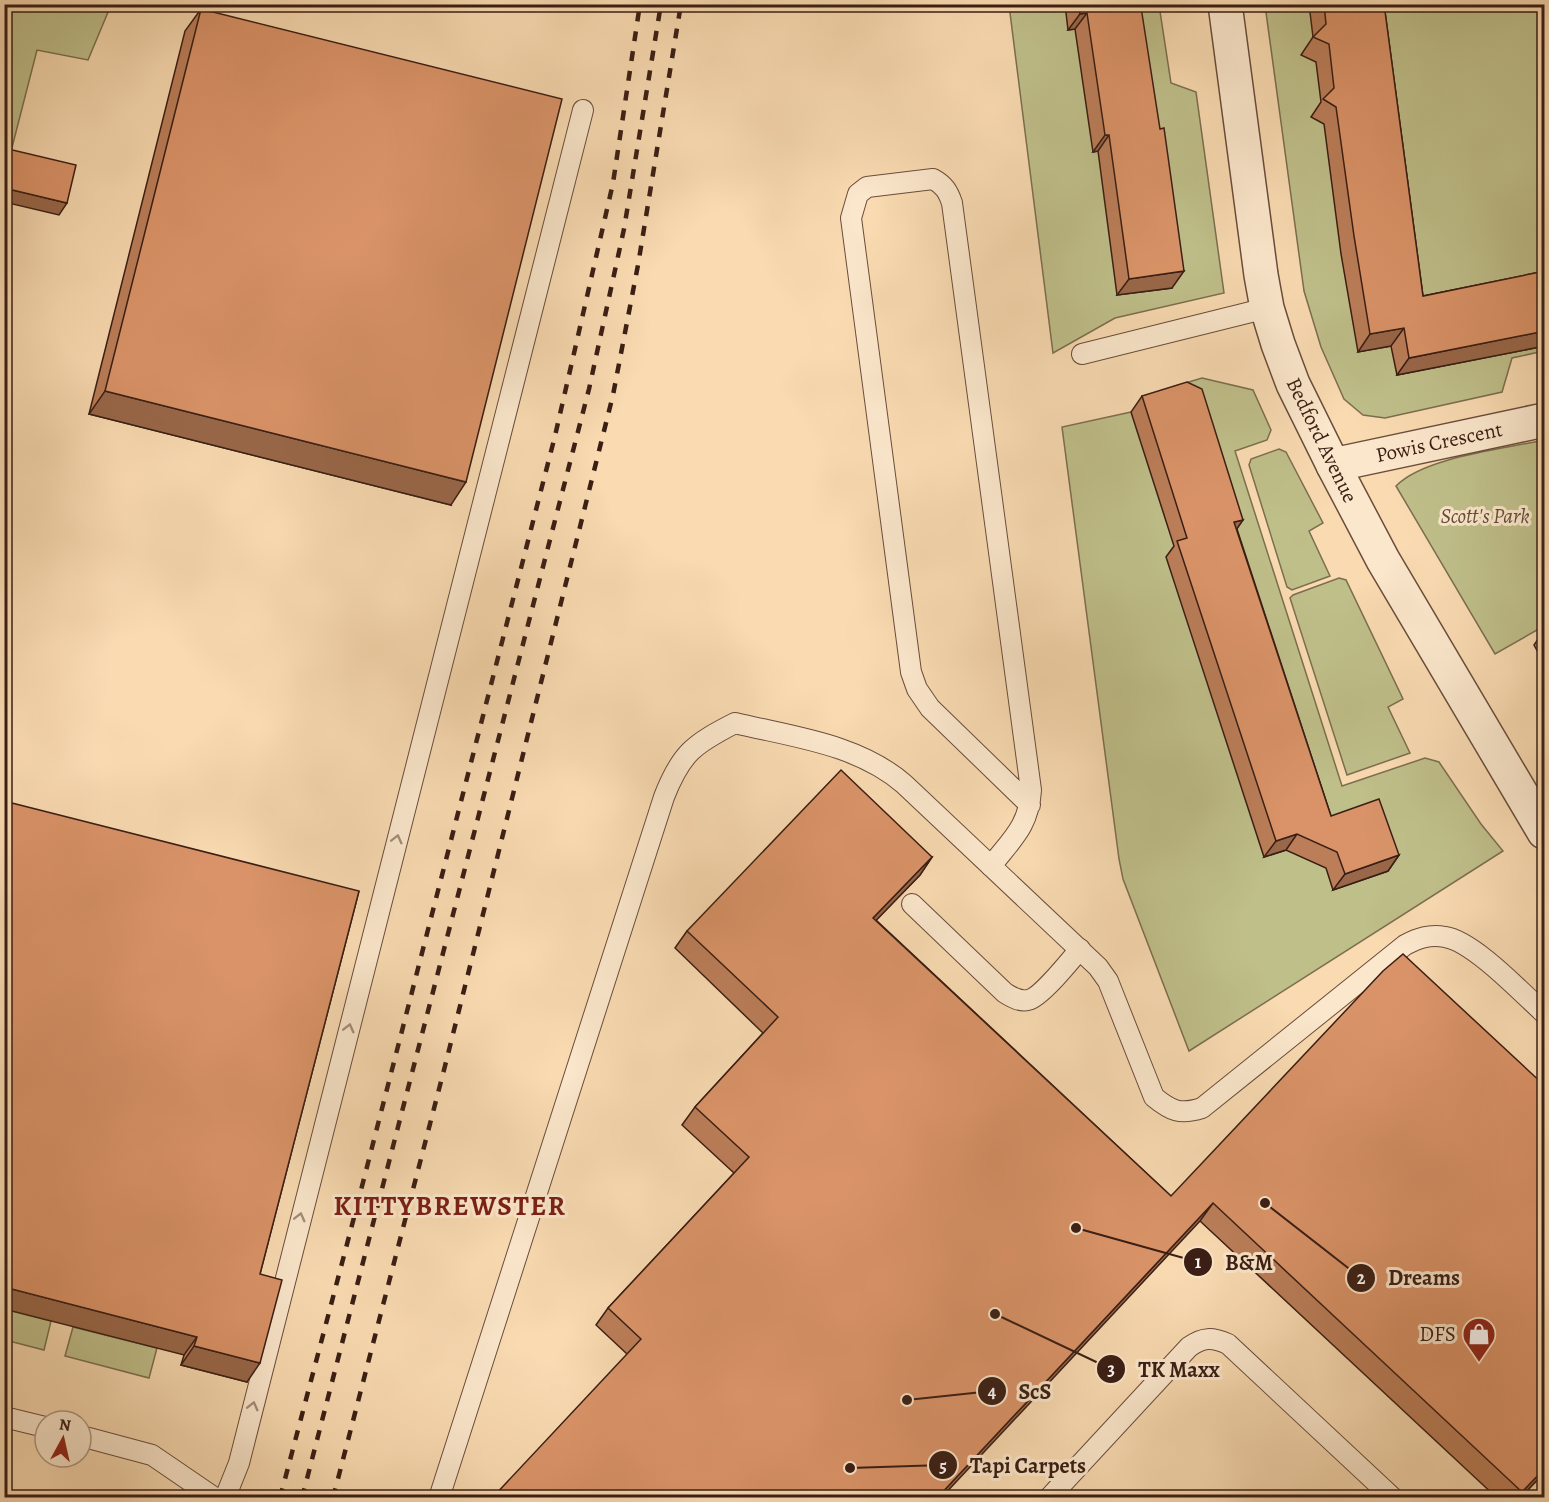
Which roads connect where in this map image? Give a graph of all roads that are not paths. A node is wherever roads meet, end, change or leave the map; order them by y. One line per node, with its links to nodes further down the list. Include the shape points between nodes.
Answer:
1 (1225, 4): 3 (street, Bedford Avenue)
2 (583, 110): 17 (lane, one-way to 2, via 238,1463)
3 (1267, 308): 4 (lane); 6 (street, Bedford Avenue, via 1293,384)
4 (1082, 354)
5 (1545, 420): 6 (street, Powis Crescent)
6 (1333, 465): 8 (street, Bedford Avenue, via 1389,569)
7 (1030, 805): 7 (lane, via 952,203 943,184 933,179 867,188 858,194 851,218 911,672 930,708); 9 (lane, via 1023,825)
8 (1545, 832)
9 (991, 866): 11 (lane); 18 (lane, via 893,774 867,758 735,723 689,751 673,772 664,797)
10 (912, 904): 11 (lane, via 1005,993 1018,1000 1029,1000 1039,994)
11 (1080, 950): 12 (lane, via 1108,981 1154,1097 1169,1108 1188,1113 1202,1108 1405,945 1423,936 1446,937 1471,948)
12 (1545, 1013)
13 (4, 1417): 14 (lane)
14 (33, 1424)
15 (93, 1440): 16 (lane, via 152,1455)
16 (215, 1497)
17 (225, 1497)
18 (439, 1497)
19 (1049, 1497): 20 (lane, via 1189,1347 1200,1339 1215,1338 1228,1344)
20 (1393, 1497)

